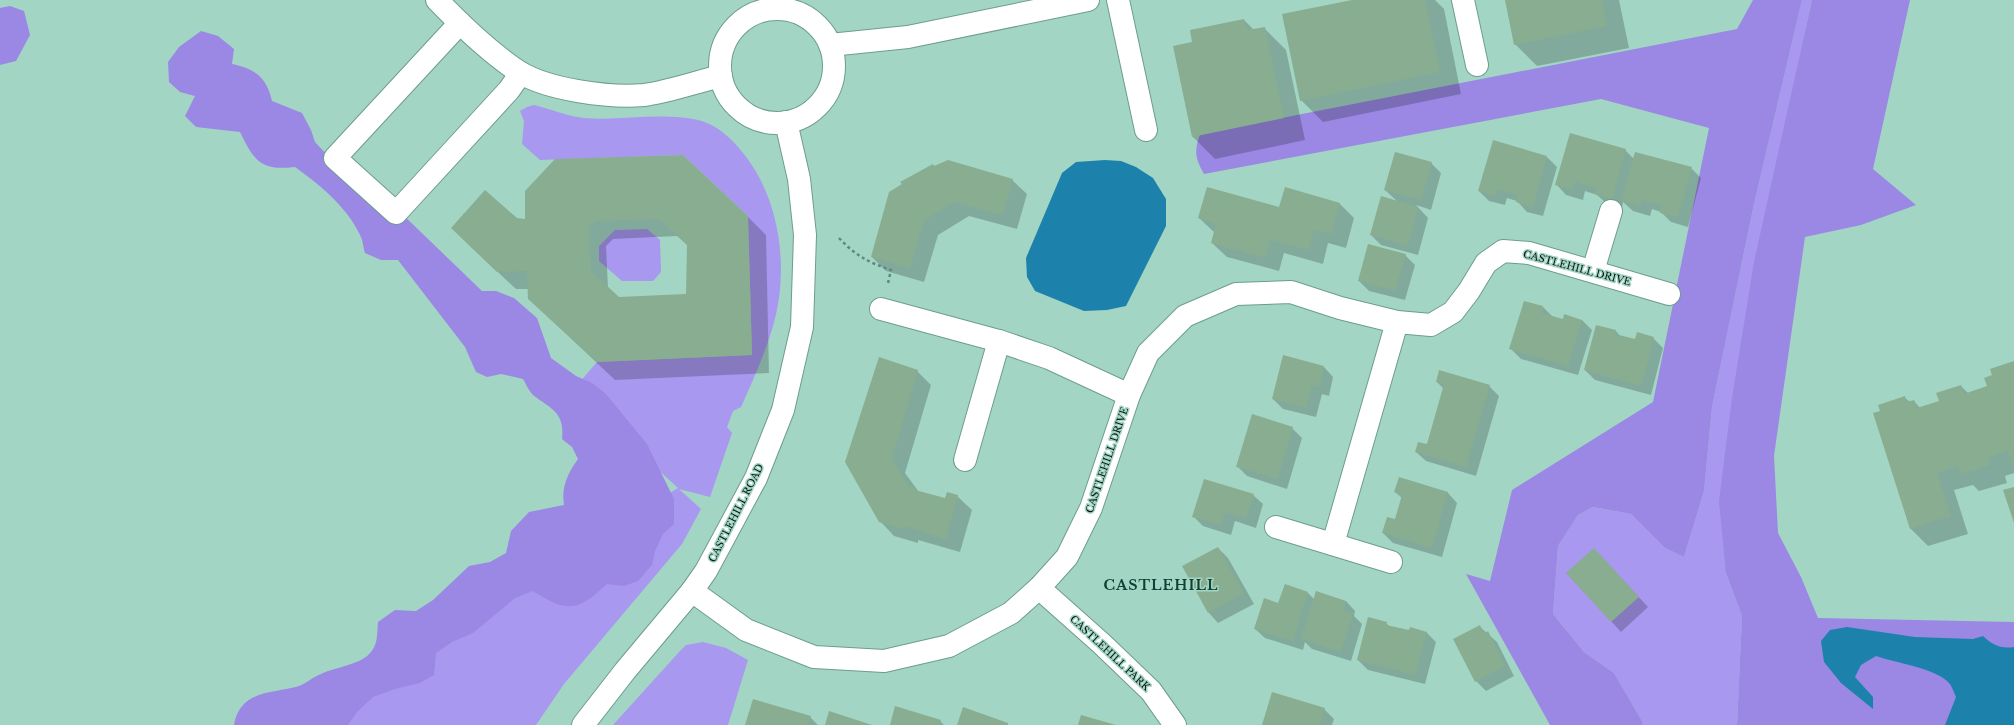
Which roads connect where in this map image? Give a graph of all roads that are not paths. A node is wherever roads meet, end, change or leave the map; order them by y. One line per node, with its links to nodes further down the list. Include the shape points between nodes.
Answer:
1 (437, 0): 7 (street)
2 (1088, 0): 6 (street)
3 (1118, 0): 13 (street)
4 (1462, 0): 9 (street)
5 (765, 5): 8 (street, via 805,16 820,29); 11 (street, via 736,26 725,40 720,58)
6 (1036, 5): 8 (street, via 908,37)
7 (460, 23): 10 (street, via 496,55); 10 (street, via 336,158 396,213 509,90)
8 (830, 45): 12 (street, via 834,62 826,94 802,117)
9 (1477, 65)
10 (521, 72): 11 (street, via 553,85 609,95 645,94)
11 (720, 76): 12 (street, via 726,93 737,107 752,117)
12 (786, 122): 26 (street, CASTLEHILL ROAD, via 799,179 805,236 802,327 783,410 756,478 706,571)
13 (1146, 130)
14 (1611, 211): 15 (street)
15 (1593, 271): 16 (street, CASTLEHILL DRIVE); 18 (street, CASTLEHILL DRIVE, via 1529,253 1503,251 1486,263 1453,312 1431,325)
16 (1669, 294)
17 (881, 309): 19 (street)
18 (1397, 322): 20 (street, CASTLEHILL DRIVE, via 1340,308 1291,292 1236,294 1185,316 1148,353); 23 (street)
19 (999, 341): 20 (street, via 1049,358); 21 (street)
20 (1129, 395): 25 (street, CASTLEHILL DRIVE, via 1091,508 1067,557)
21 (965, 460)
22 (1276, 527): 23 (street)
23 (1333, 544): 24 (street)
24 (1391, 562)
25 (1040, 588): 26 (street, CASTLEHILL DRIVE, via 1011,613 949,646 884,661 814,657 746,630); 28 (street, CASTLEHILL PARK, via 1151,691)
26 (692, 591): 27 (street, CASTLEHILL ROAD)
27 (583, 725)
28 (1175, 725)

